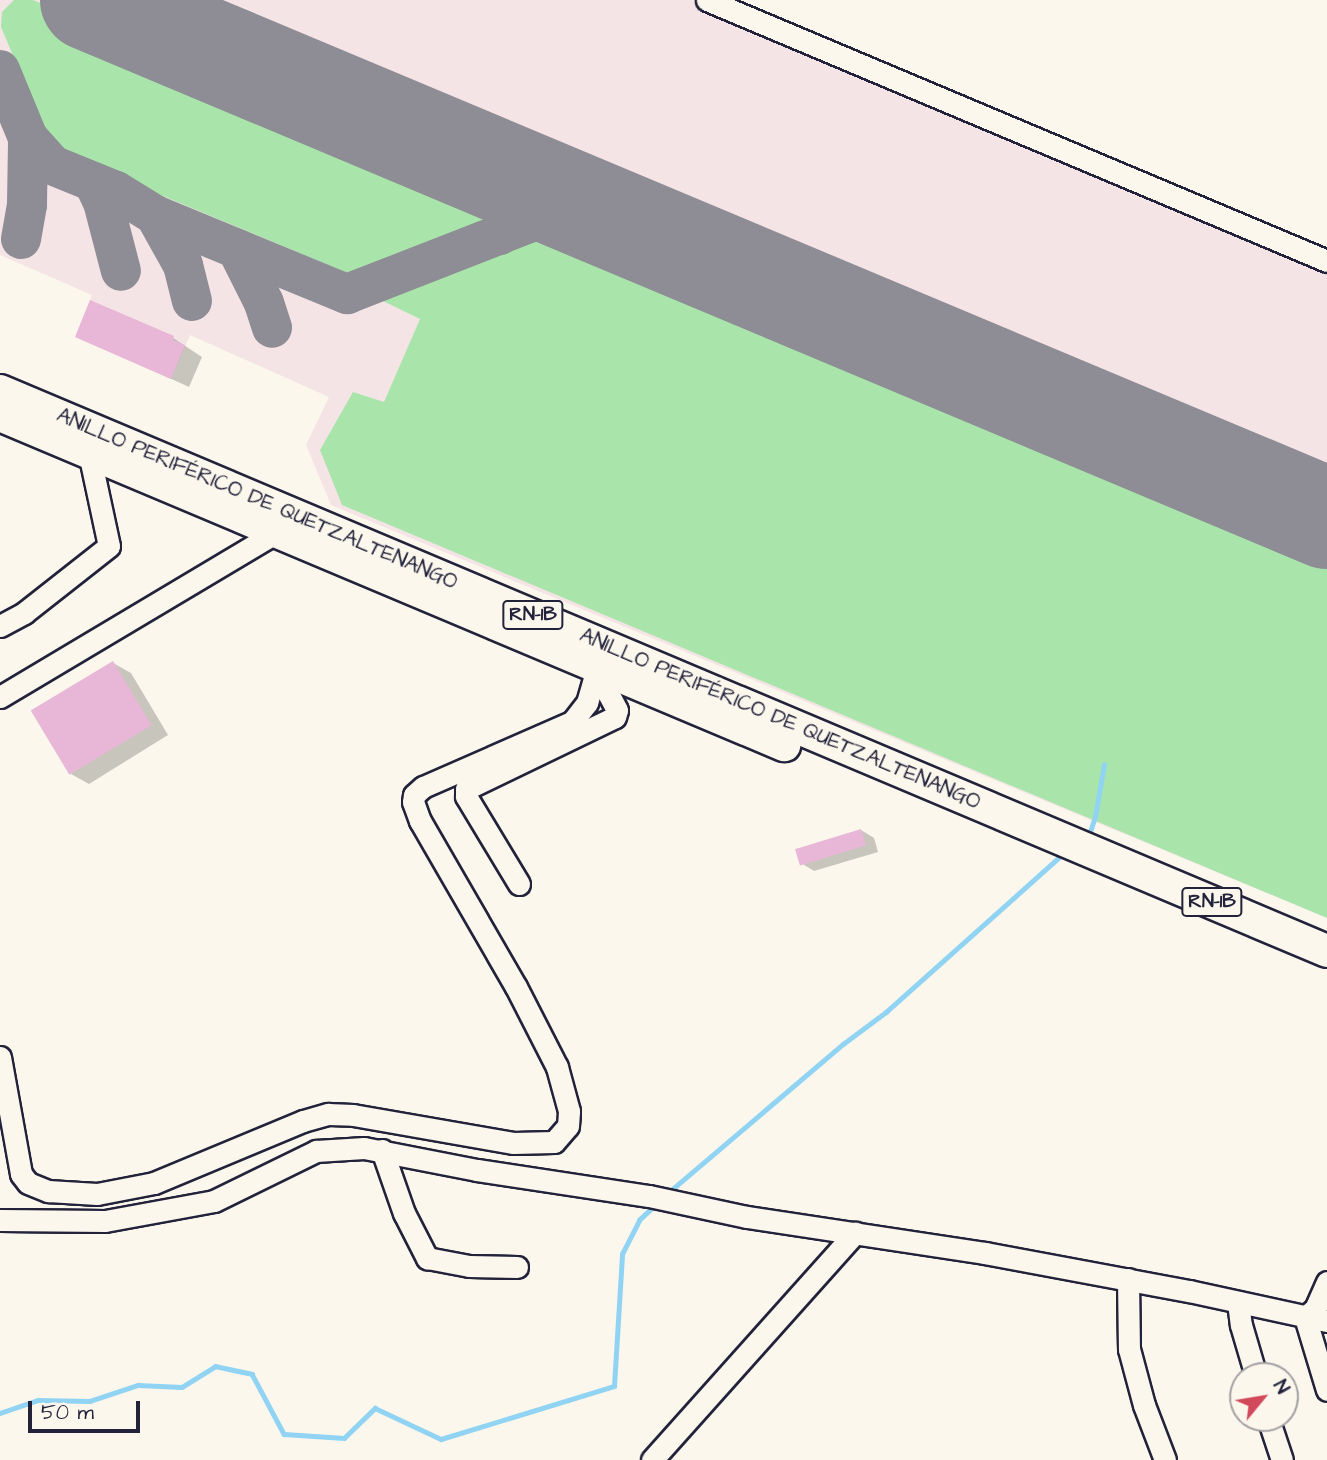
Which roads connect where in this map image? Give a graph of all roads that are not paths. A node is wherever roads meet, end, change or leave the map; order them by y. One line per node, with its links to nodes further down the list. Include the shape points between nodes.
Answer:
1 (707, 0): 2 (street)
2 (1327, 261)
3 (0, 391): 10 (highway, ANILLO PERIFÉRICO DE QUETZALTENANGO / RN-1B)
4 (0, 415): 5 (highway, ANILLO PERIFÉRICO DE QUETZALTENANGO / RN-1B)
5 (89, 453): 6 (highway, ANILLO PERIFÉRICO DE QUETZALTENANGO / RN-1B); 7 (street, via 109,546 24,613)
6 (277, 532): 8 (highway, ANILLO PERIFÉRICO DE QUETZALTENANGO / RN-1B); 9 (street)
7 (0, 626)
8 (605, 671): 10 (highway, ANILLO PERIFÉRICO DE QUETZALTENANGO / RN-1B); 11 (street, via 607,691 617,710 615,718 466,789); 14 (street, via 572,722 423,787 413,802 557,1067 569,1111 568,1126 554,1142 513,1143 328,1114 154,1183 97,1194 48,1191 27,1183 21,1174)
9 (0, 697)
10 (1070, 853): 12 (highway, ANILLO PERIFÉRICO DE QUETZALTENANGO / RN-1B); 13 (highway, ANILLO PERIFÉRICO DE QUETZALTENANGO / RN-1B)
11 (519, 884)
12 (1327, 951)
13 (1327, 973)
14 (0, 1057)
15 (382, 1150): 16 (street, via 345,1147 316,1152 223,1199 105,1221); 17 (street); 18 (street, via 404,1213 427,1258 469,1266)
16 (0, 1220)
17 (855, 1233): 19 (street); 27 (street)
18 (517, 1267)
19 (1128, 1279): 21 (street); 28 (street, via 1129,1349)
20 (1327, 1282): 22 (street, via 1315,1310)
21 (1238, 1302): 22 (street); 24 (street)
22 (1305, 1317): 23 (street); 25 (street)
23 (1327, 1321)
24 (1252, 1362)
25 (1327, 1390)
26 (1273, 1432): 29 (street)
27 (652, 1460)
28 (1165, 1460)
29 (1282, 1460)

